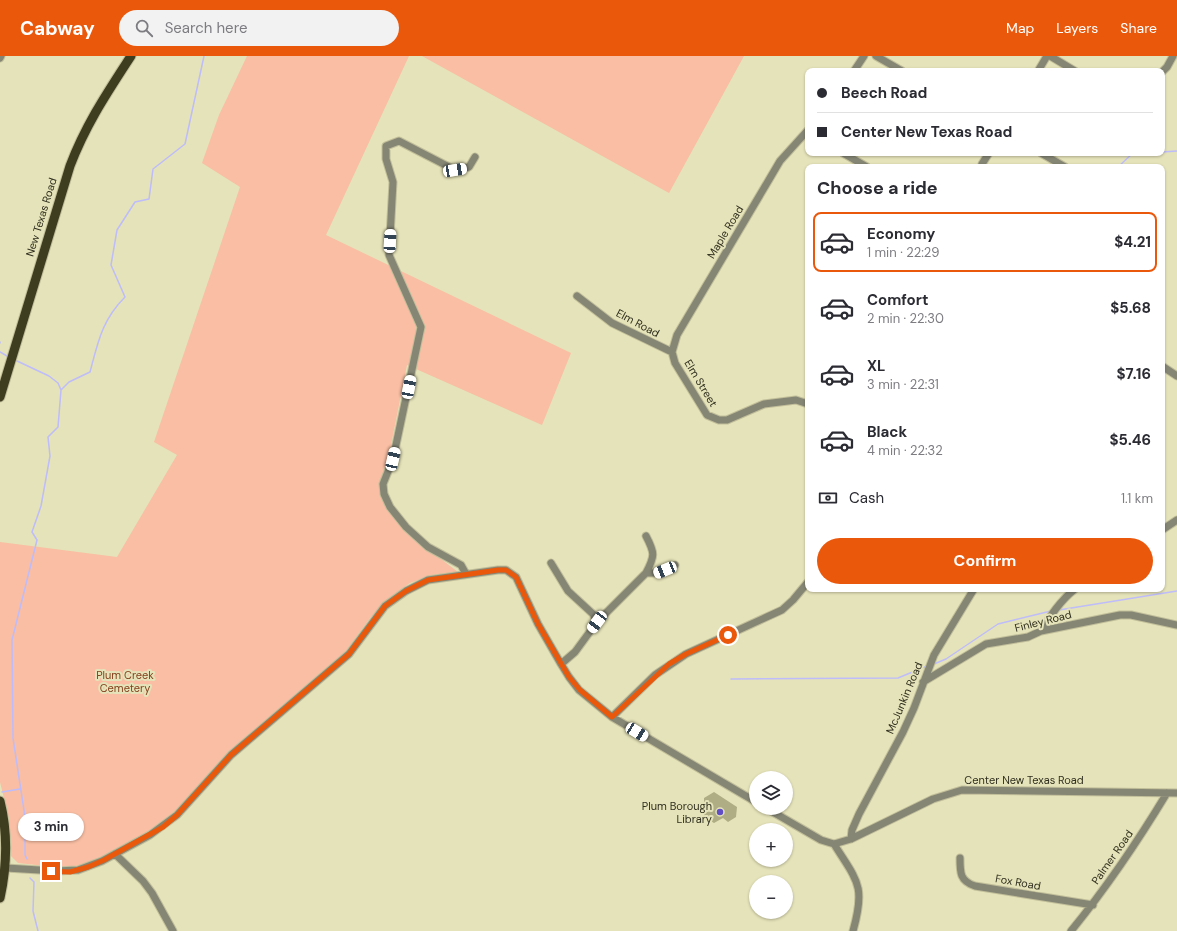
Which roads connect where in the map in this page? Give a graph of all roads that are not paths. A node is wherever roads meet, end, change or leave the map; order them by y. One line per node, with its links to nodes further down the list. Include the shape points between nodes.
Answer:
1 (131, 56): 23 (main road, New Texas Road, via 95,111 79,141)
2 (864, 56): 6 (street)
3 (876, 56): 7 (street)
4 (1048, 56): 8 (street); 9 (street)
5 (1173, 56): 10 (street)
6 (856, 68)
7 (897, 68)
8 (1040, 68)
9 (1069, 68)
10 (1165, 69)
11 (805, 134): 20 (street, Maple Road, via 780,161 677,335)
12 (848, 156): 16 (street)
13 (987, 156): 17 (street)
14 (1047, 156): 18 (street)
15 (475, 157): 31 (street, via 469,167 455,170 399,141 386,146 386,159 393,182 389,255 421,327 395,452 383,484 384,494 390,507 406,527 428,547 461,565)
16 (863, 164)
17 (982, 164)
18 (1060, 164)
19 (577, 296): 20 (street, Elm Road, via 612,323)
20 (672, 352): 24 (street, Elm Street, via 675,363 707,416 727,420 764,404 796,400)
21 (1165, 368): 22 (street)
22 (1177, 376)
23 (0, 397)
24 (805, 403)
25 (1177, 520): 26 (street)
26 (1165, 528)
27 (646, 536): 30 (street, via 654,555)
28 (550, 562): 35 (street, via 563,586 593,614)
29 (675, 565): 30 (street, via 658,573)
30 (646, 573): 35 (street)
31 (466, 574): 38 (street, via 506,570 516,577); 48 (street, via 428,580 385,606 349,654 231,755 177,815 150,835)
32 (805, 586): 40 (street, via 782,610 669,664)
33 (972, 592): 39 (street, McJunkin Road, via 934,655)
34 (1071, 592): 37 (street, via 1053,612)
35 (597, 622): 38 (street, via 575,652)
36 (1177, 625): 37 (street, Finley Road, via 1120,615)
37 (1041, 631): 39 (street, Finley Road, via 1028,637 986,644)
38 (560, 664): 40 (street, via 580,690)
39 (923, 682): 46 (street, McJunkin Road, via 903,732 859,814)
40 (612, 717): 43 (street)
41 (1167, 793): 42 (street, Center New Texas Road); 46 (street, Center New Texas Road, via 962,790 933,799); 52 (street, Palmer Road)
42 (1177, 793)
43 (749, 798)
44 (0, 801): 50 (main road, via 6,839)
45 (778, 815): 47 (street, via 821,840)
46 (851, 840): 47 (street, Center New Texas Road)
47 (834, 844): 54 (street, via 859,886 860,898)
48 (115, 854): 50 (street, via 88,867 70,872); 53 (street, via 147,887)
49 (960, 858): 52 (street, Fox Road, via 962,877 975,886)
50 (6, 868): 51 (main road)
51 (0, 898)
52 (1093, 905): 55 (street, Palmer Road)
53 (173, 931)
54 (854, 931)
55 (1071, 931)

